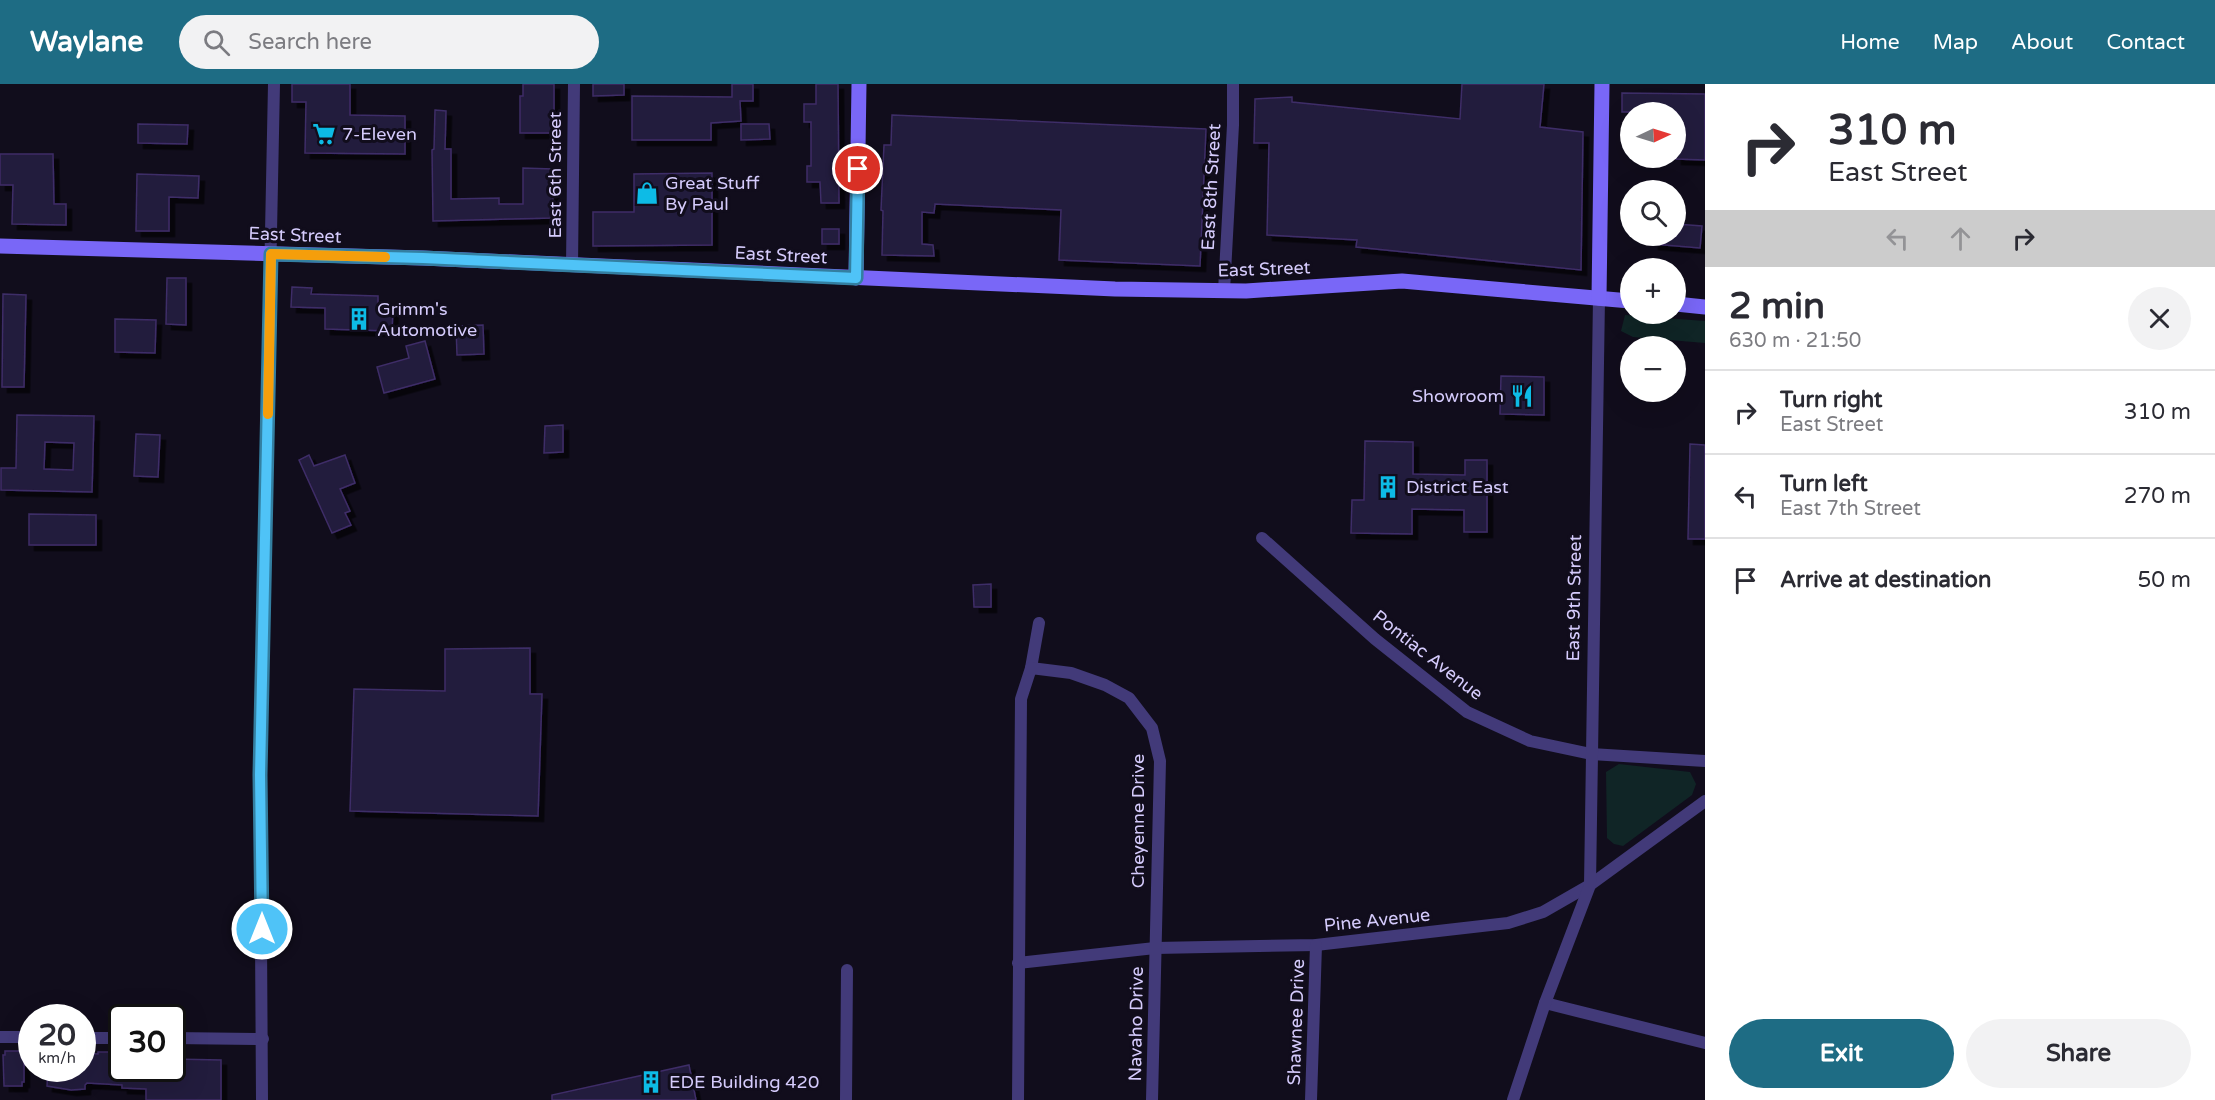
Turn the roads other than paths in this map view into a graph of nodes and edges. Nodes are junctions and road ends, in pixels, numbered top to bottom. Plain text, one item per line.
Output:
1 (274, 84) edge
2 (574, 84) edge
3 (859, 84) edge
4 (1233, 84) edge
5 (1602, 84) edge
6 (0, 246) edge
7 (271, 254) junction
8 (572, 266) junction
9 (856, 278) junction
10 (1224, 291) junction
11 (1599, 298) junction
12 (1620, 300) edge
13 (1686, 305) edge
14 (1705, 307) edge
15 (1262, 538) dead end
16 (1039, 623) dead end
17 (1030, 668) junction
18 (1591, 754) junction
19 (1705, 761) edge
20 (1705, 801) edge
21 (1590, 885) junction
22 (1316, 945) junction
23 (1155, 948) junction
24 (1018, 963) junction
25 (847, 970) dead end
26 (1545, 1003) junction
27 (0, 1037) edge
28 (18, 1037) edge
29 (186, 1038) edge
30 (263, 1039) junction
31 (1705, 1043) edge
32 (262, 1100) edge
33 (846, 1100) edge
34 (1018, 1100) edge
35 (1152, 1100) edge
36 (1311, 1100) edge
37 (1513, 1100) edge

1 - 7 street
2 - 8 street, East 6th Street
3 - 9 main road
4 - 10 street, East 8th Street
5 - 11 main road, East 9th Street
6 - 7 main road, East Street
7 - 8 main road, East Street
7 - 30 street
8 - 9 main road, East Street
9 - 10 main road, East Street
10 - 11 main road, East Street
11 - 12 main road, East Street
11 - 18 street, East 9th Street
13 - 14 main road
15 - 18 street, Pontiac Avenue
16 - 17 street
17 - 23 street, Cheyenne Drive
17 - 24 street
18 - 19 street, Pontiac Avenue
18 - 21 street, East 9th Street
20 - 21 street, Pine Avenue
21 - 22 street, Pine Avenue
21 - 26 street, East 9th Street
22 - 23 street, Pine Avenue
22 - 36 street, Shawnee Drive
23 - 24 street, Pine Avenue
23 - 35 street, Navaho Drive
24 - 34 street
25 - 33 street
26 - 31 street
26 - 37 street, East 9th Street
27 - 28 street
29 - 30 street
30 - 32 street

